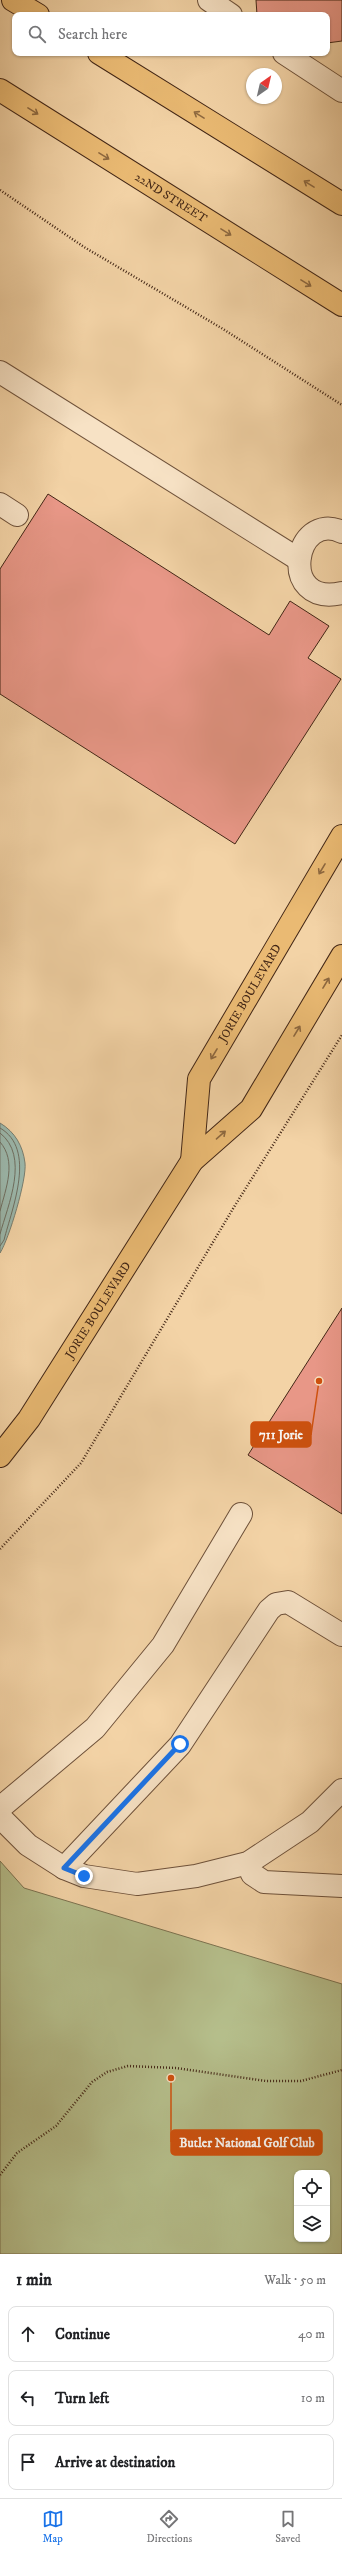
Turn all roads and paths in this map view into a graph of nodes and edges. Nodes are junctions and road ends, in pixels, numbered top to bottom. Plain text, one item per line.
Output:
1 (13, 0) edge
2 (209, 0) edge
3 (33, 12) edge
4 (226, 12) edge
5 (104, 56) edge
6 (289, 56) edge
7 (337, 84) edge
8 (0, 90) edge
9 (0, 190) edge
10 (342, 204) edge
11 (342, 305) edge
12 (0, 372) edge
13 (342, 405) edge
14 (342, 532) edge
15 (298, 559) junction
16 (342, 593) edge
17 (342, 836) edge
18 (342, 956) edge
19 (342, 1036) edge
20 (192, 1160) junction
21 (0, 1456) edge
22 (241, 1514) dead end
23 (0, 1549) edge
24 (342, 1635) edge
25 (342, 1790) edge
26 (0, 1808) edge
27 (0, 1817) edge
28 (248, 1863) junction
29 (64, 1868) junction
30 (342, 1886) edge
31 (342, 2070) edge
32 (0, 2175) edge

1 - 3 main road
2 - 4 lane
10 -> 5 main road
6 - 7 lane
8 -> 11 main road, 22ND STREET
9 - 13 path
12 - 15 lane
14 - 15 lane
15 - 16 lane
17 -> 20 main road, JORIE BOULEVARD
20 -> 18 main road, JORIE BOULEVARD
19 - 23 path
20 - 21 main road, JORIE BOULEVARD
22 - 26 lane
24 - 29 lane
25 - 28 lane
27 - 29 lane
28 - 29 lane
28 - 30 lane
31 - 32 path

